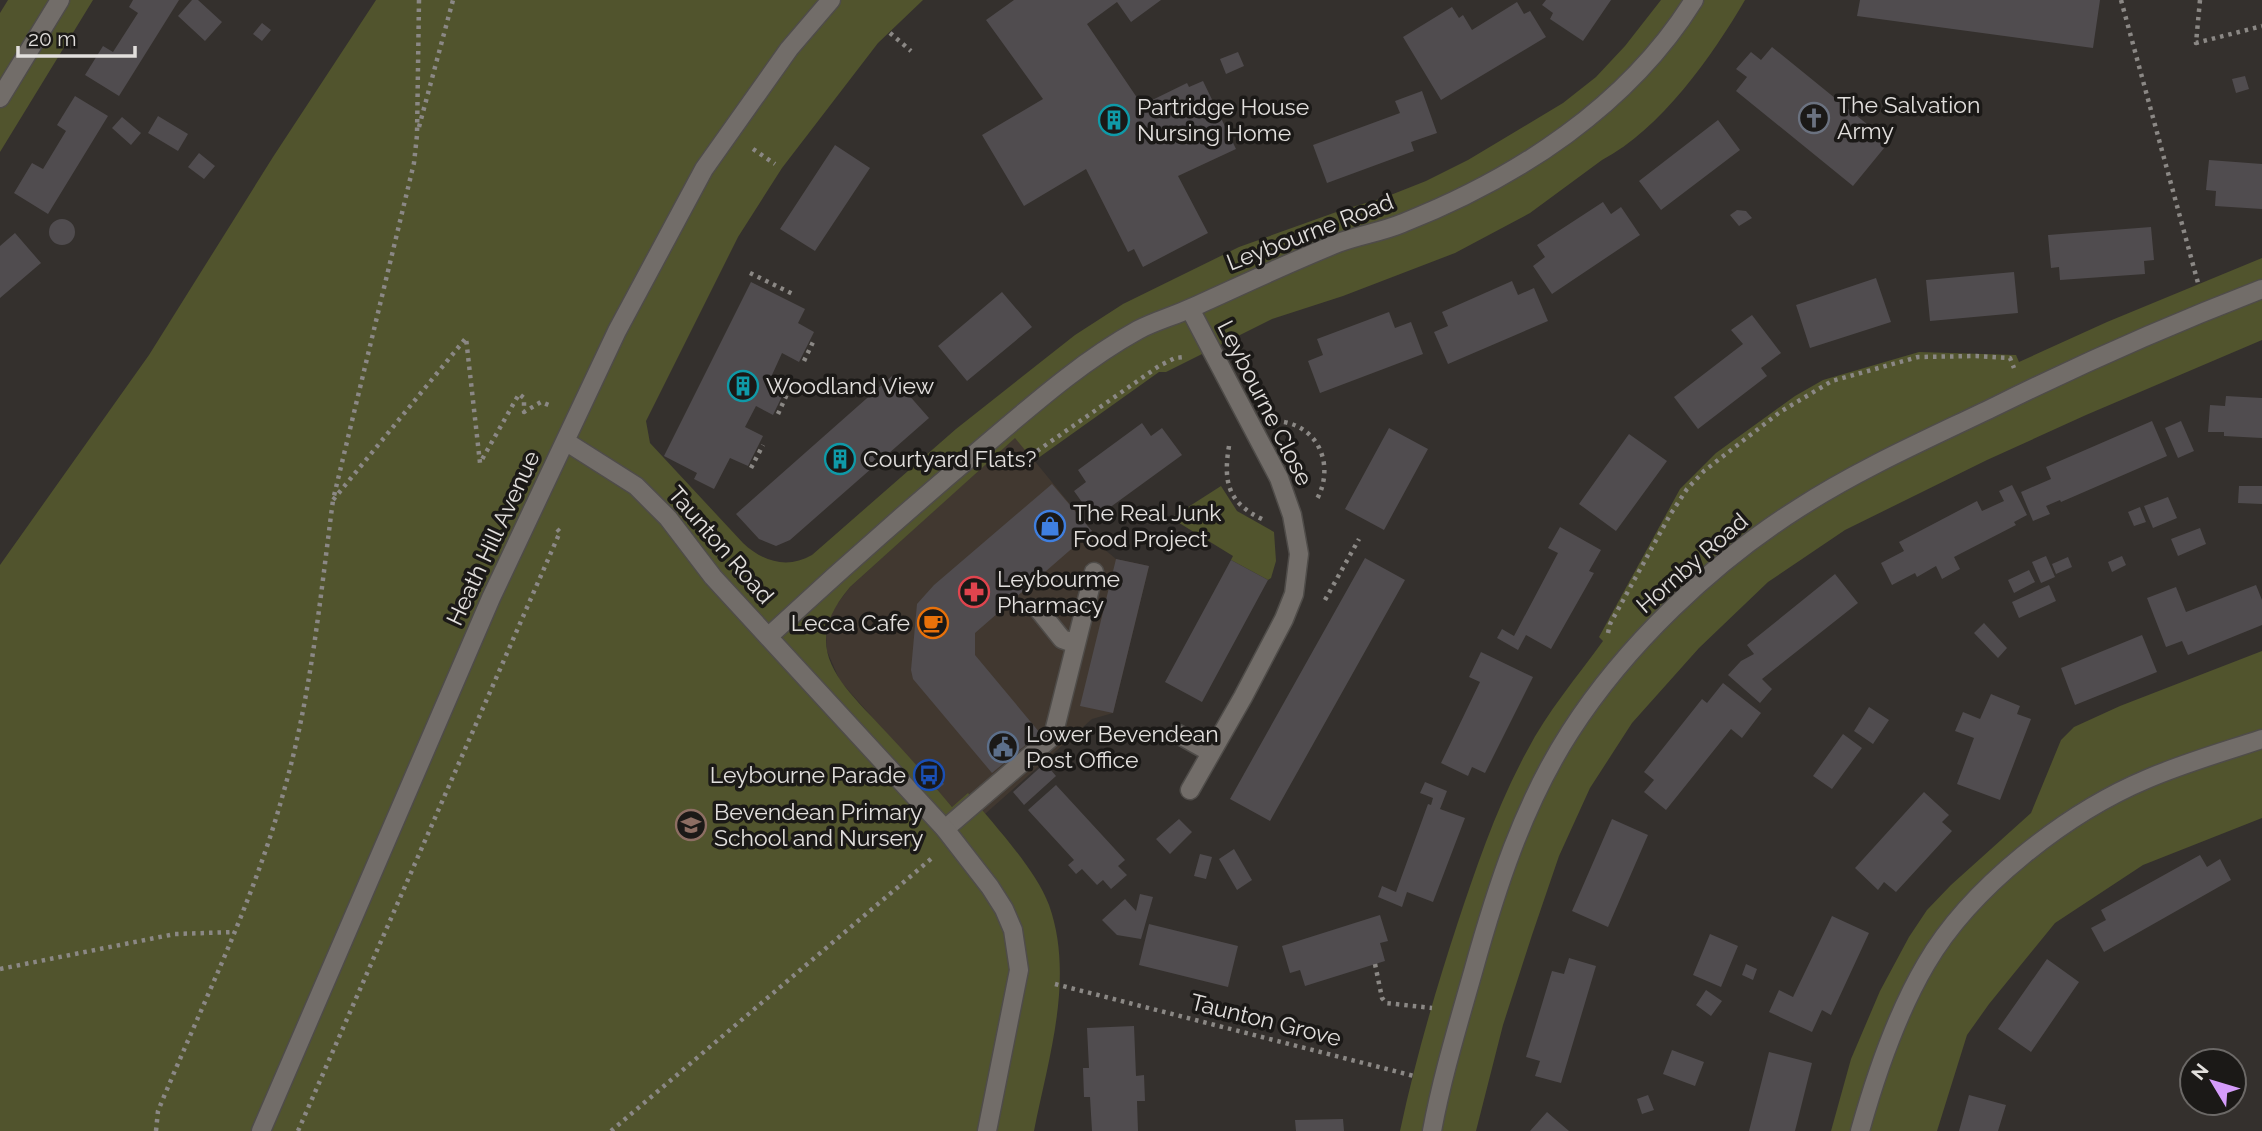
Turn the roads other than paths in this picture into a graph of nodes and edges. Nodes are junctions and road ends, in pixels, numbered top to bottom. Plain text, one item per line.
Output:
1 (60, 0) edge
2 (831, 0) edge
3 (1693, 0) edge
4 (0, 97) edge
5 (2262, 289) edge
6 (1190, 309) junction
7 (565, 441) junction
8 (1094, 572) dead end
9 (1038, 608) dead end
10 (768, 637) junction
11 (1076, 644) junction
12 (1178, 734) dead end
13 (2262, 739) edge
14 (1210, 752) junction
15 (1190, 790) dead end
16 (950, 835) junction
17 (261, 1131) edge
18 (986, 1131) edge
19 (1432, 1131) edge
20 (1860, 1131) edge

1 - 4 street
2 - 7 street, Heath Hill Avenue
3 - 6 street, Leybourne Road
5 - 19 street, Hornby Road
6 - 10 street, Leybourne Road
6 - 14 street, Leybourne Close
7 - 10 street, Taunton Road
7 - 17 street, Heath Hill Avenue
8 - 11 street
9 - 11 street
10 - 16 street, Taunton Road
11 - 16 street
12 - 14 street
13 - 20 street
14 - 15 street, Leybourne Close
16 - 18 street, Taunton Road

